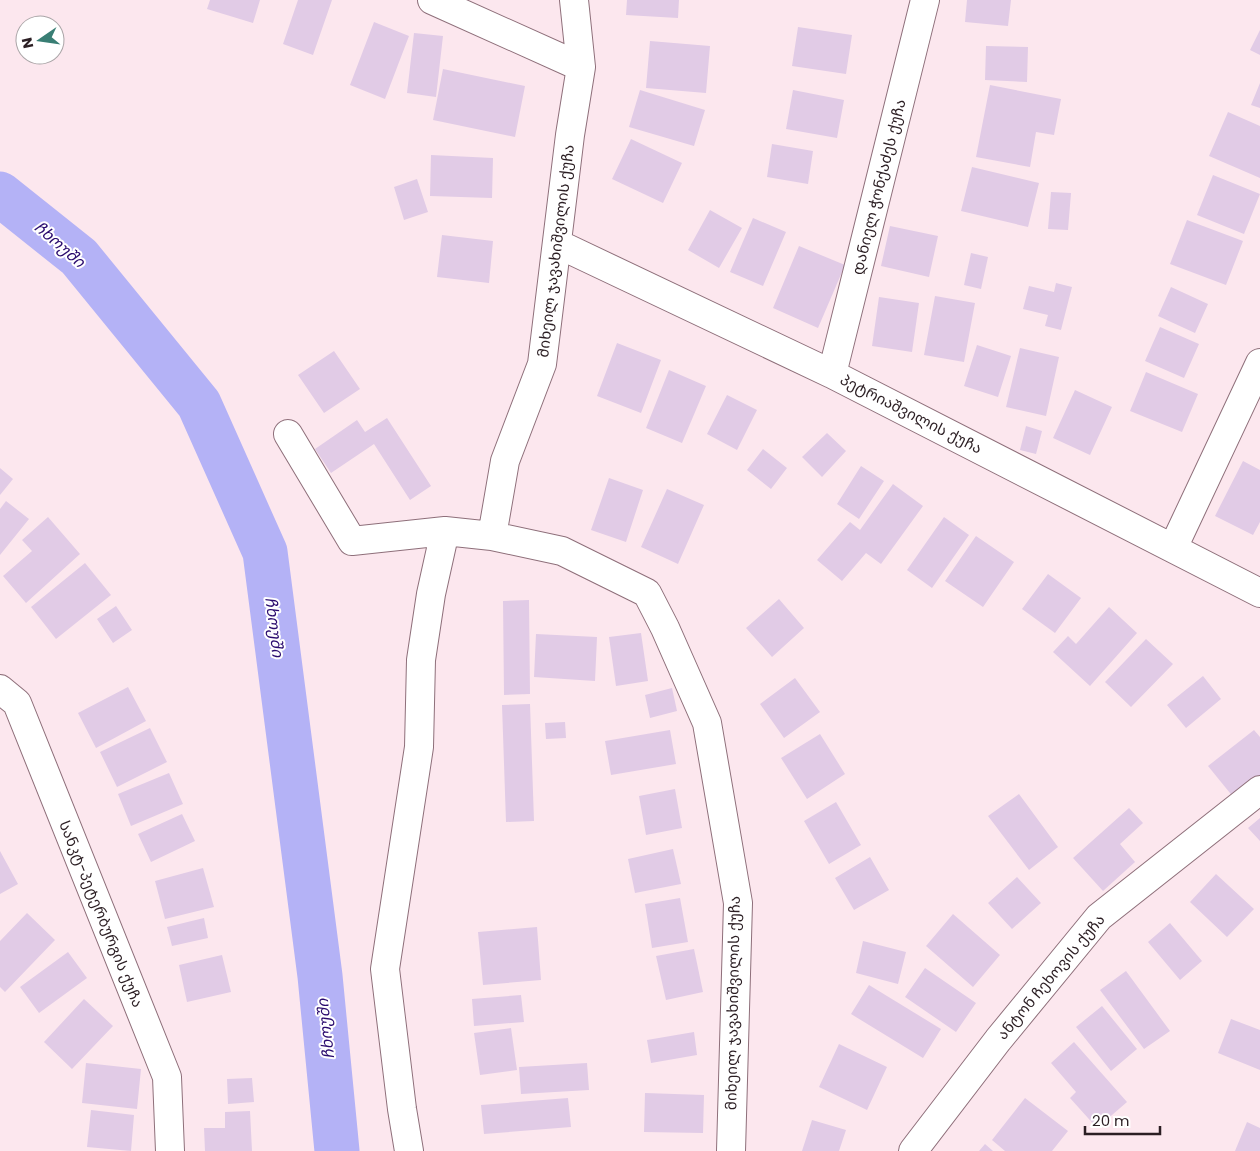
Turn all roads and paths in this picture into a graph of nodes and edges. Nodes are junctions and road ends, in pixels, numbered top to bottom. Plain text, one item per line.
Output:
1 (432, 0) edge
2 (574, 0) edge
3 (925, 0) edge
4 (581, 68) junction
5 (558, 244) junction
6 (1260, 363) edge
7 (832, 374) junction
8 (288, 434) dead end
9 (445, 531) junction
10 (492, 536) junction
11 (1173, 548) junction
12 (1260, 593) edge
13 (0, 689) edge
14 (1260, 790) edge
15 (170, 1151) edge
16 (410, 1151) edge
17 (730, 1151) edge
18 (913, 1151) edge

1 - 4 street
2 - 4 street, მიხეილ ჯავახიშვილის ქუჩა
3 - 7 street, დანიელ ჭონქაძეს ქუჩა
4 - 5 street, მიხეილ ჯავახიშვილის ქუჩა
5 - 7 street, პეტრიაშვილის ქუჩა
5 - 10 street, მიხეილ ჯავახიშვილის ქუჩა
6 - 11 street
7 - 11 street, პეტრიაშვილის ქუჩა
8 - 9 street
9 - 10 street
9 - 16 street
10 - 17 street, მიხეილ ჯავახიშვილის ქუჩა
11 - 12 street, პეტრიაშვილის ქუჩა
13 - 15 street, სანკტ-პეტერბურგის ქუჩა
14 - 18 street, ანტონ ჩეხოვის ქუჩა

